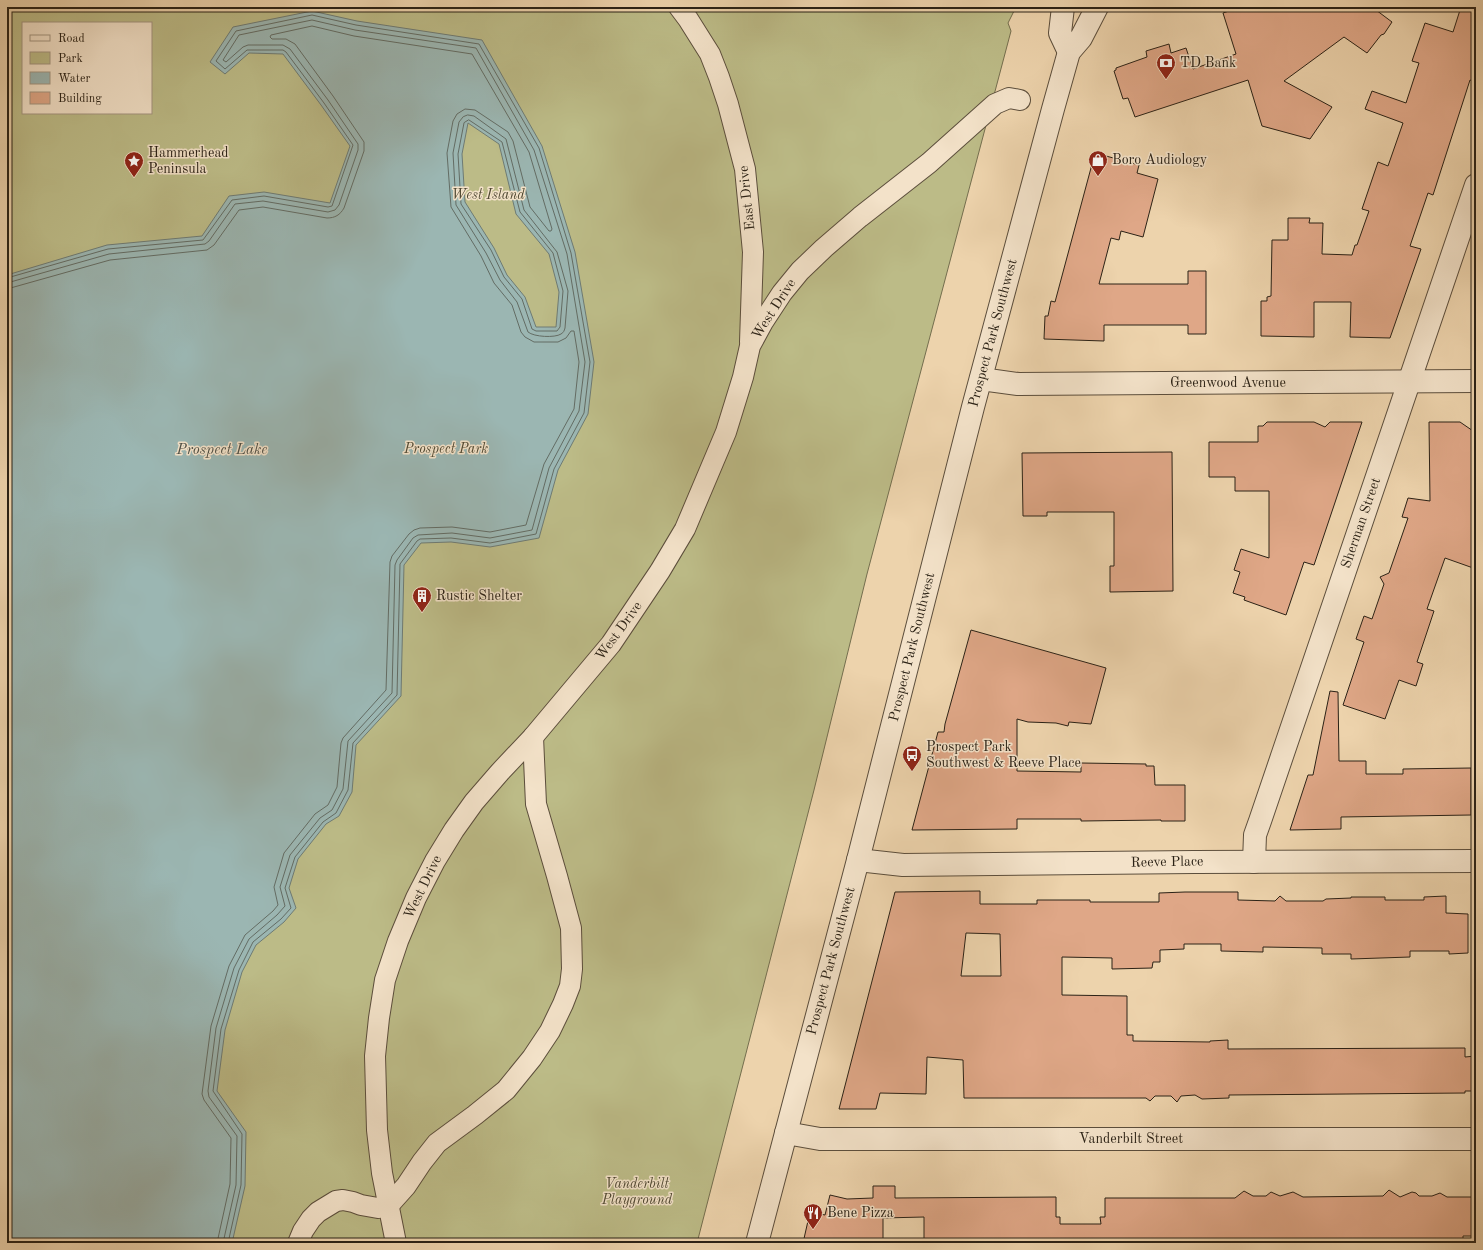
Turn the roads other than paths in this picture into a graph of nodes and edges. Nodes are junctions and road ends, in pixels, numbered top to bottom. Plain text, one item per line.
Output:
1 (679, 7) edge
2 (696, 7) edge
3 (1063, 7) edge
4 (1097, 7) edge
5 (1069, 52) junction
6 (710, 54) junction
7 (1020, 100) dead end
8 (1476, 185) edge
9 (750, 346) junction
10 (981, 379) junction
11 (1409, 381) junction
12 (1476, 381) edge
13 (533, 737) junction
14 (858, 860) junction
15 (1476, 860) edge
16 (1254, 862) junction
17 (786, 1133) junction
18 (1476, 1139) edge
19 (388, 1205) junction
20 (298, 1243) edge
21 (396, 1243) edge
22 (757, 1243) edge

1 - 6 street, East Drive
2 - 6 street, East Drive
3 - 5 street
4 - 5 street, Prospect Park Southwest
5 - 10 street, Prospect Park Southwest
6 - 9 street, East Drive
7 - 9 street, West Drive
8 - 11 street, Sherman Street
9 - 13 street, West Drive
10 - 11 street, Greenwood Avenue
10 - 14 street, Prospect Park Southwest
11 - 12 street, Greenwood Avenue
11 - 16 street, Sherman Street
13 - 19 street, West Drive
13 - 19 street
14 - 16 street, Reeve Place
14 - 17 street, Prospect Park Southwest
15 - 16 street, Reeve Place
17 - 18 street, Vanderbilt Street
17 - 22 street, Prospect Park Southwest
19 - 20 street
19 - 21 street, West Drive

